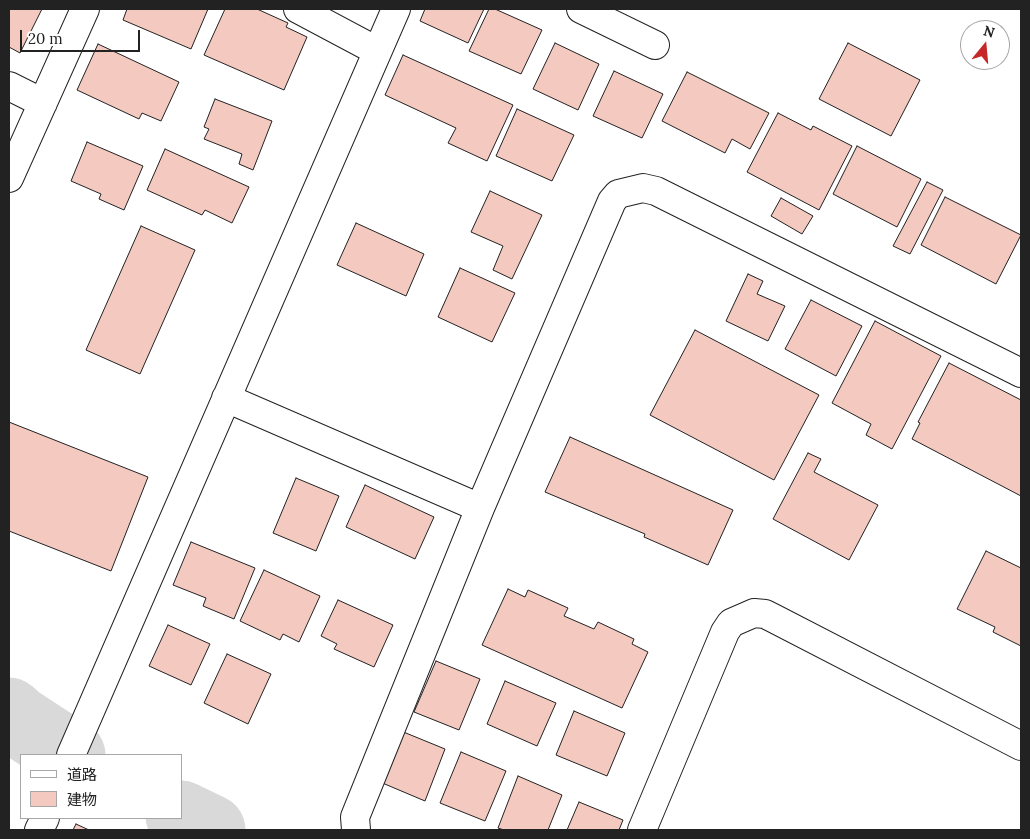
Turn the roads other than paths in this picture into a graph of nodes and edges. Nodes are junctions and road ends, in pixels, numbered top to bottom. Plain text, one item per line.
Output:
1 (85, 9) edge
2 (298, 9) edge
3 (396, 9) edge
4 (581, 9) edge
5 (655, 45) dead end
6 (378, 50) junction
7 (9, 86) edge
8 (42, 103) junction
9 (9, 178) edge
10 (1021, 373) edge
11 (226, 398) junction
12 (480, 508) junction
13 (1021, 746) edge
14 (71, 754) edge
15 (356, 830) edge
16 (642, 830) edge

1 - 8 street
2 - 6 street
3 - 6 street
4 - 5 street
6 - 11 street
7 - 8 street
8 - 9 street
10 - 12 street
11 - 12 street
11 - 14 street
12 - 15 street
13 - 16 street

